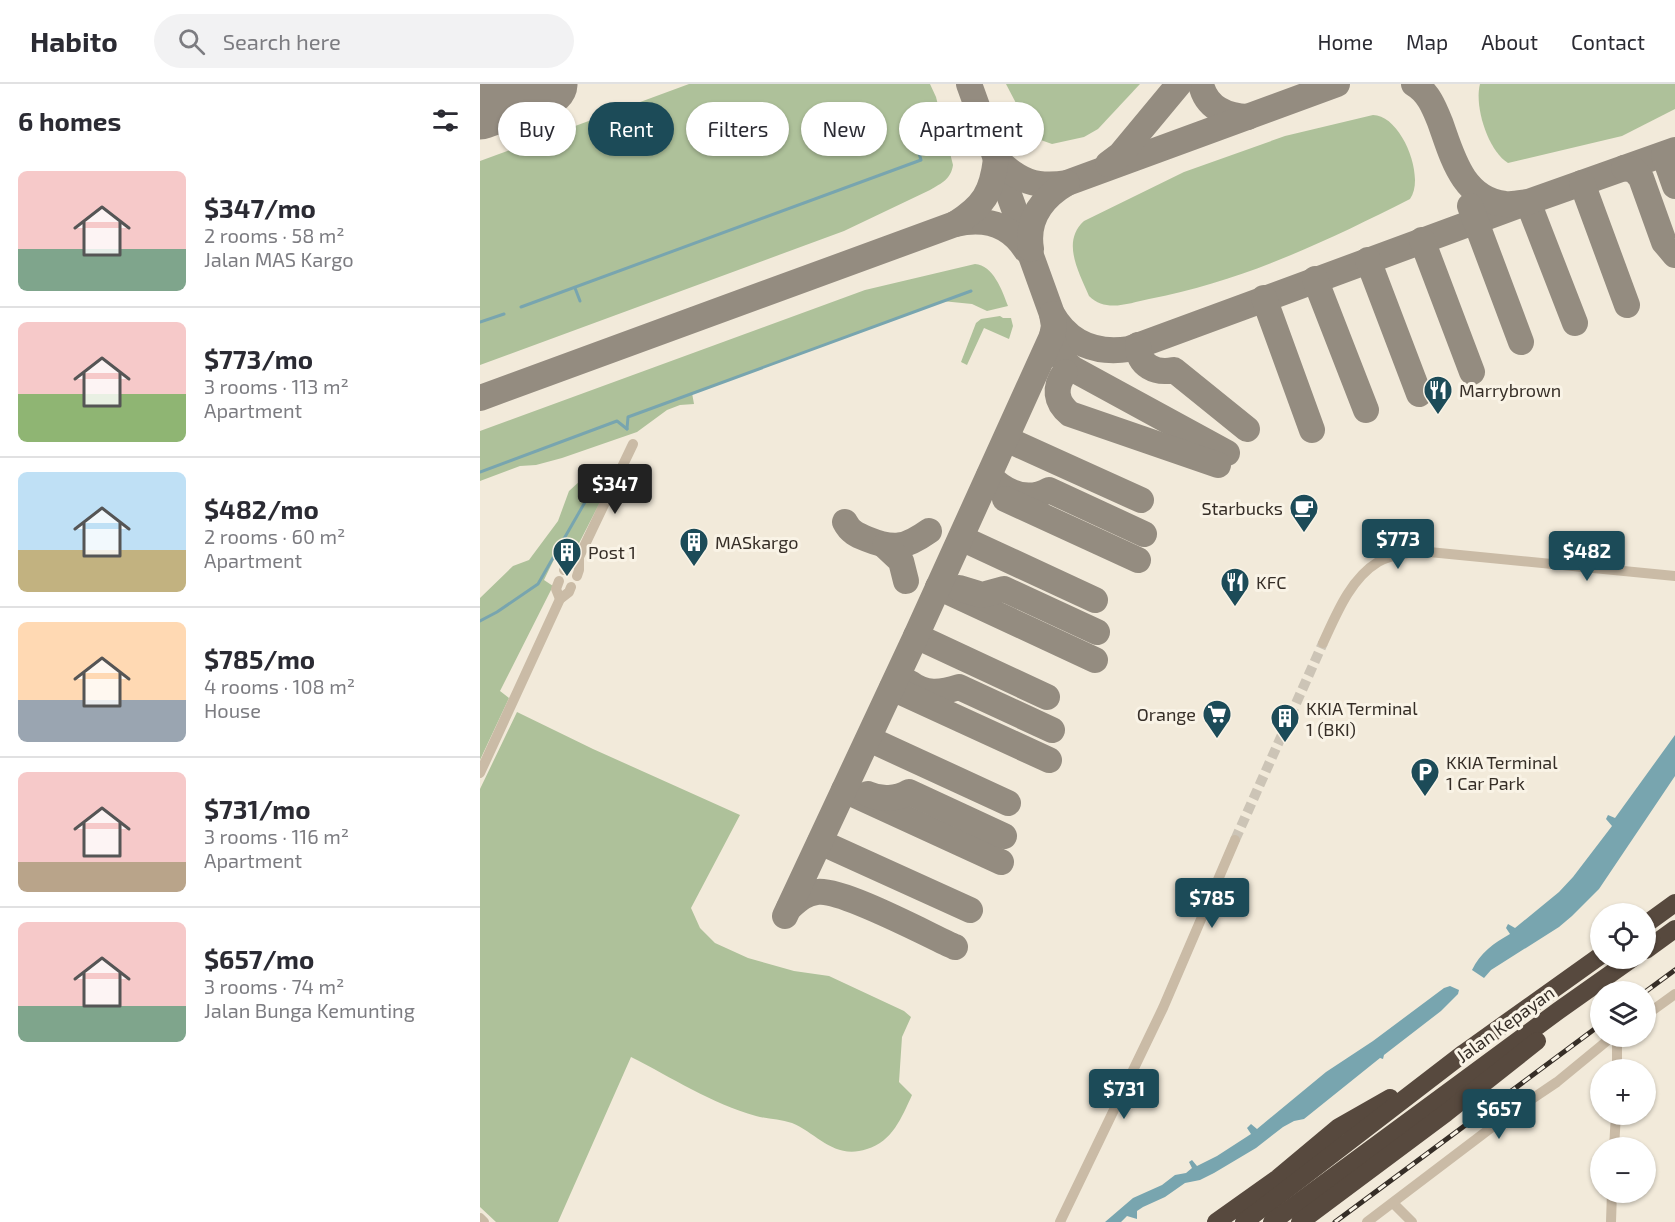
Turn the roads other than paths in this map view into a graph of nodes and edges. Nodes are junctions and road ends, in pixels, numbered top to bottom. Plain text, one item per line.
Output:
1 (633, 444) dead end
2 (579, 556) junction
3 (564, 570) dead end
4 (577, 576) dead end
5 (1675, 576) edge
6 (559, 581) dead end
7 (571, 587) dead end
8 (560, 598) junction
9 (1323, 643) tunnel mouth
10 (480, 773) edge
11 (1235, 840) tunnel mouth
12 (1675, 903) edge
13 (1656, 917) edge
14 (1675, 929) edge
15 (1656, 943) edge
16 (1590, 963) edge
17 (1617, 969) edge
18 (1675, 994) edge
19 (1656, 1008) edge
20 (1558, 1011) junction
21 (1601, 1047) edge
22 (1464, 1053) junction
23 (1339, 1162) junction
24 (1392, 1203) junction
25 (1612, 1203) edge
26 (480, 1218) edge
27 (1308, 1220) edge
28 (484, 1222) edge
29 (1060, 1222) edge
30 (1216, 1222) edge
31 (1244, 1222) edge
32 (1272, 1222) edge
33 (1367, 1222) edge
34 (1412, 1222) edge
35 (1611, 1222) edge

1 - 2 street
2 - 3 street
2 - 4 street
5 - 9 street
6 - 8 street
7 - 8 street
8 - 10 street
11 - 29 street
12 - 13 highway
14 - 15 highway
16 - 22 highway, Jalan Kepayan
17 - 20 highway, Jalan Kepayan
18 - 19 street
20 - 23 highway, Jalan Kepayan
20 - 27 highway
21 - 24 street
22 - 23 highway, Jalan Kepayan
22 - 30 highway
23 - 31 highway
23 - 32 highway
24 - 33 street
24 - 34 street
25 - 35 street
26 - 28 street

